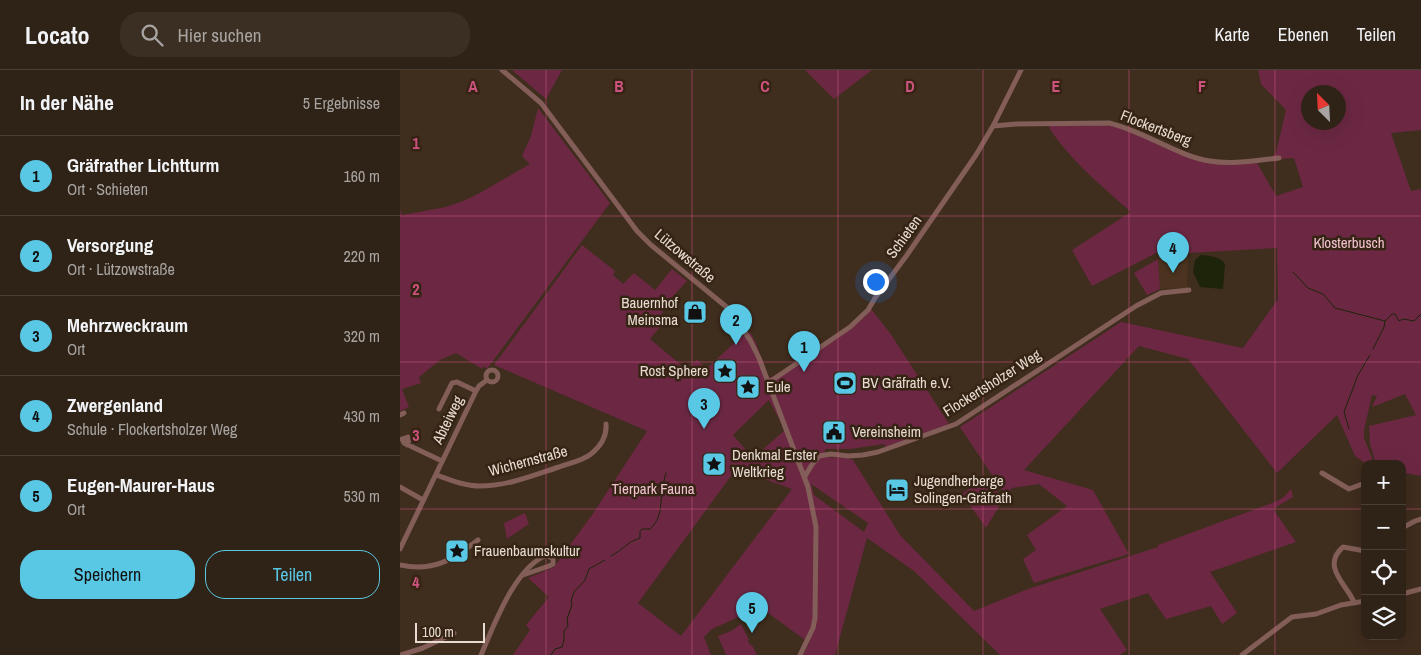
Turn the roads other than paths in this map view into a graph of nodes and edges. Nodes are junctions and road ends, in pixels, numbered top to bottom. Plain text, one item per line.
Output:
1 (502, 70) edge
2 (1021, 70) edge
3 (993, 126) junction
4 (1279, 158) dead end
5 (1189, 290) dead end
6 (488, 380) dead end
7 (768, 382) junction
8 (476, 391) junction
9 (439, 409) dead end
10 (606, 424) dead end
11 (401, 437) edge
12 (442, 461) junction
13 (1322, 473) dead end
14 (436, 475) junction
15 (805, 476) junction
16 (1361, 484) edge
17 (400, 487) edge
18 (424, 500) junction
19 (1421, 519) edge
20 (1406, 526) edge
21 (478, 540) dead end
22 (400, 549) edge
23 (1361, 550) edge
24 (400, 565) edge
25 (523, 575) junction
26 (1421, 589) edge
27 (1406, 593) edge
28 (1361, 601) edge
29 (1354, 602) junction
30 (454, 633) dead end
31 (401, 655) edge
32 (481, 655) edge
33 (800, 655) edge
34 (1242, 655) edge

1 - 7 street, Lützowstraße
2 - 3 street, Schieten
3 - 4 street, Flockertsberg
3 - 7 street, Schieten
5 - 15 street, Flockertsholzer Weg
6 - 8 street, Abteiweg
7 - 15 street, Lützowstraße
8 - 9 street, Abteiweg
8 - 12 street, Abteiweg
10 - 14 street, Wichernstraße
11 - 12 street, Abteiweg
12 - 14 street, Abteiweg
13 - 16 street
14 - 18 street, Abteiweg
15 - 33 street, Lützowstraße
17 - 18 street
18 - 22 street, Abteiweg
19 - 20 street
21 - 24 street
23 - 29 street
25 - 25 street
25 - 32 street
26 - 27 street
28 - 29 street
29 - 34 street
30 - 31 street

